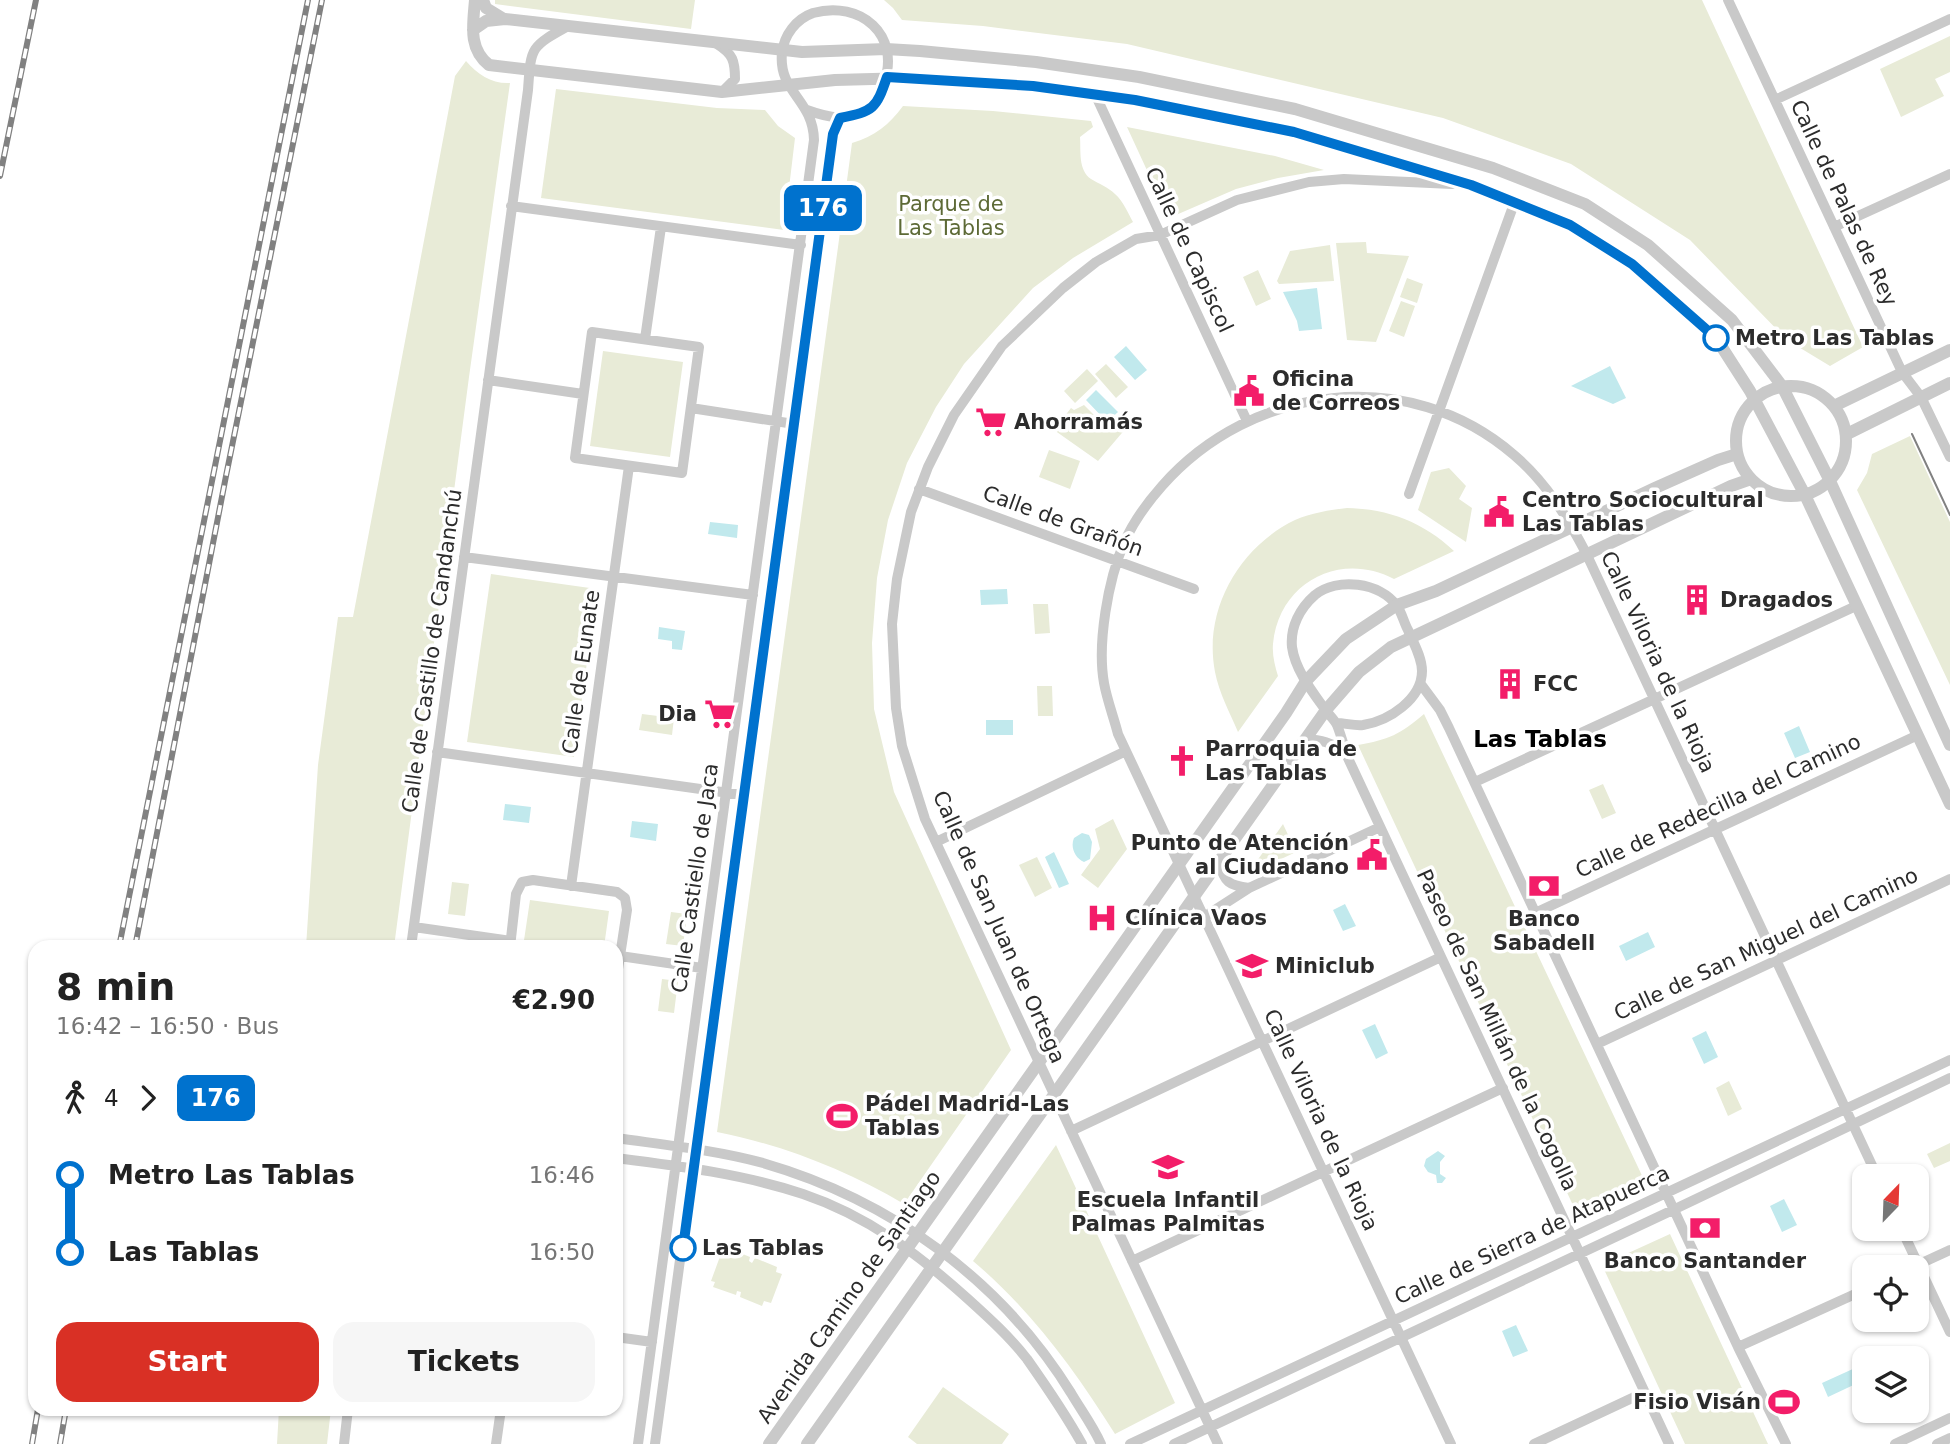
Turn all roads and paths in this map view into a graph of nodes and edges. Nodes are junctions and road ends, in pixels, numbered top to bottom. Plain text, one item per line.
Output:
1 (475, 0) edge
2 (483, 0) edge
3 (855, 0) edge
4 (1728, 0) edge
5 (826, 4) edge
6 (859, 12) junction
7 (505, 19) junction
8 (1950, 19) edge
9 (568, 26) junction
10 (472, 30) junction
11 (715, 43) junction
12 (886, 49) junction
13 (782, 50) junction
14 (529, 71) junction
15 (887, 77) junction
16 (787, 84) junction
17 (722, 92) junction
18 (1096, 94) junction
19 (1775, 100) junction
20 (807, 110) junction
21 (840, 118) junction
22 (1950, 174) edge
23 (1471, 185) junction
24 (1515, 201) junction
25 (511, 206) junction
26 (661, 227) junction
27 (1834, 227) junction
28 (1160, 235) junction
29 (801, 245) junction
30 (645, 339) junction
31 (1950, 350) edge
32 (1902, 372) junction
33 (488, 380) junction
34 (1950, 383) edge
35 (1782, 386) junction
36 (583, 394) junction
37 (1922, 397) junction
38 (1755, 398) junction
39 (1834, 406) junction
40 (691, 408) junction
41 (1438, 411) junction
42 (776, 420) junction
43 (1247, 421) junction
44 (794, 424) junction
45 (1847, 434) junction
46 (1737, 454) junction
47 (1950, 457) edge
48 (629, 466) junction
49 (1751, 480) junction
50 (1830, 481) junction
51 (919, 489) junction
52 (1409, 494) dead end
53 (1805, 495) junction
54 (1572, 527) junction
55 (1586, 553) junction
56 (464, 556) junction
57 (1118, 561) junction
58 (614, 576) junction
59 (1194, 589) dead end
60 (753, 595) junction
61 (1396, 605) junction
62 (1856, 606) junction
63 (1411, 637) junction
64 (1306, 681) junction
65 (1420, 683) junction
66 (1653, 699) junction
67 (1326, 710) junction
68 (1336, 723) junction
69 (1918, 735) junction
70 (1305, 740) junction
71 (1950, 745) edge
72 (1126, 751) junction
73 (438, 752) junction
74 (1347, 756) junction
75 (587, 773) junction
76 (1475, 782) junction
77 (726, 792) junction
78 (743, 795) junction
79 (1950, 804) edge
80 (1380, 827) junction
81 (1715, 830) junction
82 (936, 842) junction
83 (1218, 861) junction
84 (1180, 864) junction
85 (1950, 878) edge
86 (571, 886) junction
87 (1249, 888) junction
88 (1194, 895) junction
89 (1535, 913) junction
90 (1204, 917) junction
91 (414, 927) junction
92 (412, 940) edge
93 (487, 940) edge
94 (510, 940) edge
95 (622, 940) edge
96 (623, 956) edge
97 (1441, 957) junction
98 (1776, 960) junction
99 (702, 968) junction
100 (1263, 1041) junction
101 (1597, 1044) junction
102 (1950, 1060) edge
103 (1039, 1063) junction
104 (1950, 1078) edge
105 (1503, 1088) junction
106 (1054, 1095) junction
107 (1846, 1108) junction
108 (1853, 1125) junction
109 (1071, 1131) junction
110 (623, 1139) edge
111 (678, 1146) junction
112 (695, 1149) junction
113 (623, 1159) edge
114 (1871, 1164) edge
115 (675, 1166) junction
116 (693, 1169) junction
117 (1324, 1172) junction
118 (1668, 1192) junction
119 (1675, 1209) junction
120 (918, 1233) junction
121 (1573, 1237) junction
122 (908, 1248) junction
123 (1950, 1250) edge
124 (942, 1251) junction
125 (1580, 1253) junction
126 (1929, 1260) edge
127 (1132, 1261) junction
128 (931, 1266) junction
129 (1929, 1291) edge
130 (1852, 1295) edge
131 (1395, 1321) junction
132 (1950, 1332) edge
133 (1402, 1337) junction
134 (623, 1338) edge
135 (652, 1342) junction
136 (1738, 1347) junction
137 (1644, 1392) junction
138 (1202, 1410) junction
139 (347, 1416) edge
140 (500, 1416) edge
141 (1950, 1418) edge
142 (1211, 1427) junction
143 (1950, 1438) edge
144 (344, 1444) edge
145 (496, 1444) edge
146 (638, 1444) edge
147 (655, 1444) edge
148 (769, 1444) edge
149 (807, 1444) edge
150 (1082, 1444) edge
151 (1101, 1444) edge
152 (1130, 1444) edge
153 (1174, 1444) edge
154 (1218, 1444) edge
155 (1451, 1444) edge
156 (1534, 1444) edge
157 (1669, 1444) edge
158 (1786, 1444) edge
159 (1895, 1444) edge
160 (1937, 1444) edge

1 - 10 street
2 - 7 street
3 - 6 street
4 - 19 street, Calle de Palas de Rey
5 - 6 street
5 - 13 street
6 - 12 street
7 - 9 street
7 - 10 street
8 - 19 street
9 - 11 street
9 - 14 street, Calle de Castillo de Candanchú
10 - 14 street
11 - 13 street
11 - 17 street
12 - 13 street
12 - 15 street
12 - 35 street
13 - 16 street, Calle Castiello de Jaca
14 - 17 street
14 - 25 street, Calle de Castillo de Candanchú
15 - 16 street
15 - 18 street
15 - 21 street
16 - 17 street
16 - 20 street, Calle Castiello de Jaca
18 - 23 street
18 - 28 street, Calle de Capiscol
19 - 27 street, Calle de Palas de Rey
20 - 21 street
20 - 29 street, Calle Castiello de Jaca
21 - 44 street, Calle Castiello de Jaca
22 - 27 street
23 - 24 street
23 - 28 street, Calle de San Juan de Ortega
24 - 38 street
24 - 41 street
25 - 26 street
25 - 33 street, Calle de Castillo de Candanchú
26 - 29 street
26 - 30 street
27 - 32 street, Calle de Palas de Rey
28 - 43 street, Calle de Capiscol
28 - 51 street, Calle de San Juan de Ortega
29 - 42 street, Calle Castiello de Jaca
30 - 36 street
30 - 40 street
31 - 32 street
32 - 37 street, Calle de Palas de Rey
32 - 39 street
33 - 36 street
33 - 56 street, Calle de Castillo de Candanchú
34 - 37 street
35 - 38 street
35 - 39 street
35 - 50 street
36 - 48 street
37 - 45 street
37 - 47 street, Calle de Palas de Rey
38 - 46 street
38 - 53 street
39 - 45 street
40 - 42 street
40 - 48 street
41 - 43 street, Calle Viloria de la Rioja
41 - 52 street
41 - 54 street, Calle Viloria de la Rioja
42 - 44 street
42 - 60 street, Calle Castiello de Jaca
43 - 57 street, Calle Viloria de la Rioja
44 - 78 street, Calle Castiello de Jaca
45 - 50 street
46 - 49 street
46 - 54 street, Avenida Camino de Santiago
48 - 58 street, Calle de Eunate
49 - 53 street
49 - 55 street
50 - 53 street
50 - 71 street
51 - 57 street, Calle de Grañón
51 - 82 street, Calle de San Juan de Ortega
53 - 62 street
54 - 55 street, Calle Viloria de la Rioja
54 - 61 street, Avenida Camino de Santiago
55 - 63 street
55 - 66 street, Calle Viloria de la Rioja
56 - 58 street, Calle de Eunate
56 - 73 street, Calle de Castillo de Candanchú
57 - 59 street, Calle de Grañón
57 - 72 street, Calle Viloria de la Rioja
58 - 60 street, Calle de Eunate
58 - 75 street, Calle de Eunate
60 - 77 street, Calle Castiello de Jaca
61 - 63 street
61 - 64 street, Avenida Camino de Santiago
61 - 64 street
62 - 66 street
62 - 69 street
63 - 65 street
63 - 67 street
64 - 67 street
64 - 84 street, Avenida Camino de Santiago
65 - 68 street
65 - 76 street
66 - 76 street
66 - 81 street, Calle Viloria de la Rioja
67 - 68 street, Paseo de San Millán de la Cogolla
67 - 70 street
68 - 74 street, Paseo de San Millán de la Cogolla
69 - 79 street
69 - 81 street, Calle de Redecilla del Camino
70 - 74 street
70 - 83 street
72 - 82 street
72 - 84 street, Calle Viloria de la Rioja
73 - 75 street
73 - 91 street, Calle de Castillo de Candanchú
74 - 80 street, Paseo de San Millán de la Cogolla
75 - 77 street
75 - 86 street, Calle de Eunate
76 - 89 street
77 - 78 street
77 - 99 street, Calle Castiello de Jaca
78 - 112 street, Calle Castiello de Jaca
80 - 87 street
80 - 97 street, Paseo de San Millán de la Cogolla
81 - 89 street, Calle de Redecilla del Camino
81 - 98 street, Calle Viloria de la Rioja
82 - 103 street, Calle de San Juan de Ortega
83 - 87 street
83 - 88 street
84 - 88 street, Calle Viloria de la Rioja
84 - 103 street, Avenida Camino de Santiago
85 - 98 street, Calle de San Miguel del Camino
86 - 94 street
86 - 95 street
87 - 90 street
88 - 90 street, Calle Viloria de la Rioja
88 - 106 street
89 - 101 street
90 - 100 street, Calle Viloria de la Rioja
91 - 92 street, Calle de Castillo de Candanchú
91 - 93 street
96 - 99 street
97 - 100 street
97 - 105 street, Paseo de San Millán de la Cogolla
98 - 101 street, Calle de San Miguel del Camino
98 - 107 street, Calle Viloria de la Rioja
99 - 111 street, Calle Castiello de Jaca
100 - 109 street
100 - 117 street, Calle Viloria de la Rioja
101 - 118 street
102 - 107 street, Calle de Sierra de Atapuerca
103 - 106 street, Calle de San Juan de Ortega
103 - 120 street, Avenida Camino de Santiago
104 - 108 street, Calle de Sierra de Atapuerca
105 - 117 street
105 - 121 street, Paseo de San Millán de la Cogolla
106 - 109 street, Calle de San Juan de Ortega
106 - 124 street
107 - 108 street, Calle Viloria de la Rioja
107 - 118 street, Calle de Sierra de Atapuerca
108 - 114 street, Calle Viloria de la Rioja
108 - 119 street, Calle de Sierra de Atapuerca
109 - 127 street, Calle de San Juan de Ortega
110 - 111 street
111 - 112 street
111 - 115 street, Calle Castiello de Jaca
112 - 116 street, Calle Castiello de Jaca
112 - 120 street
113 - 115 street
115 - 116 street
115 - 135 street, Calle Castiello de Jaca
116 - 122 street
116 - 147 street, Calle Castiello de Jaca
117 - 127 street
117 - 131 street, Calle Viloria de la Rioja
118 - 119 street
118 - 121 street, Calle de Sierra de Atapuerca
119 - 125 street, Calle de Sierra de Atapuerca
119 - 136 street
120 - 122 street, Avenida Camino de Santiago
120 - 124 street
121 - 125 street, Paseo de San Millán de la Cogolla
121 - 131 street, Calle de Sierra de Atapuerca
122 - 128 street
122 - 148 street, Avenida Camino de Santiago
123 - 126 street
124 - 128 street
124 - 151 street
125 - 133 street, Calle de Sierra de Atapuerca
125 - 137 street, Paseo de San Millán de la Cogolla
127 - 138 street, Calle de San Juan de Ortega
128 - 149 street
128 - 150 street
129 - 132 street
130 - 136 street
131 - 133 street, Calle Viloria de la Rioja
131 - 138 street, Calle de Sierra de Atapuerca
133 - 142 street, Calle de Sierra de Atapuerca
133 - 155 street, Calle Viloria de la Rioja
134 - 135 street
135 - 146 street, Calle Castiello de Jaca
136 - 158 street
137 - 156 street
137 - 157 street, Paseo de San Millán de la Cogolla
138 - 142 street, Calle de San Juan de Ortega
138 - 152 street, Calle de Sierra de Atapuerca
139 - 144 street
140 - 145 street
141 - 159 street
142 - 153 street, Calle de Sierra de Atapuerca
142 - 154 street, Calle de San Juan de Ortega
143 - 160 street

